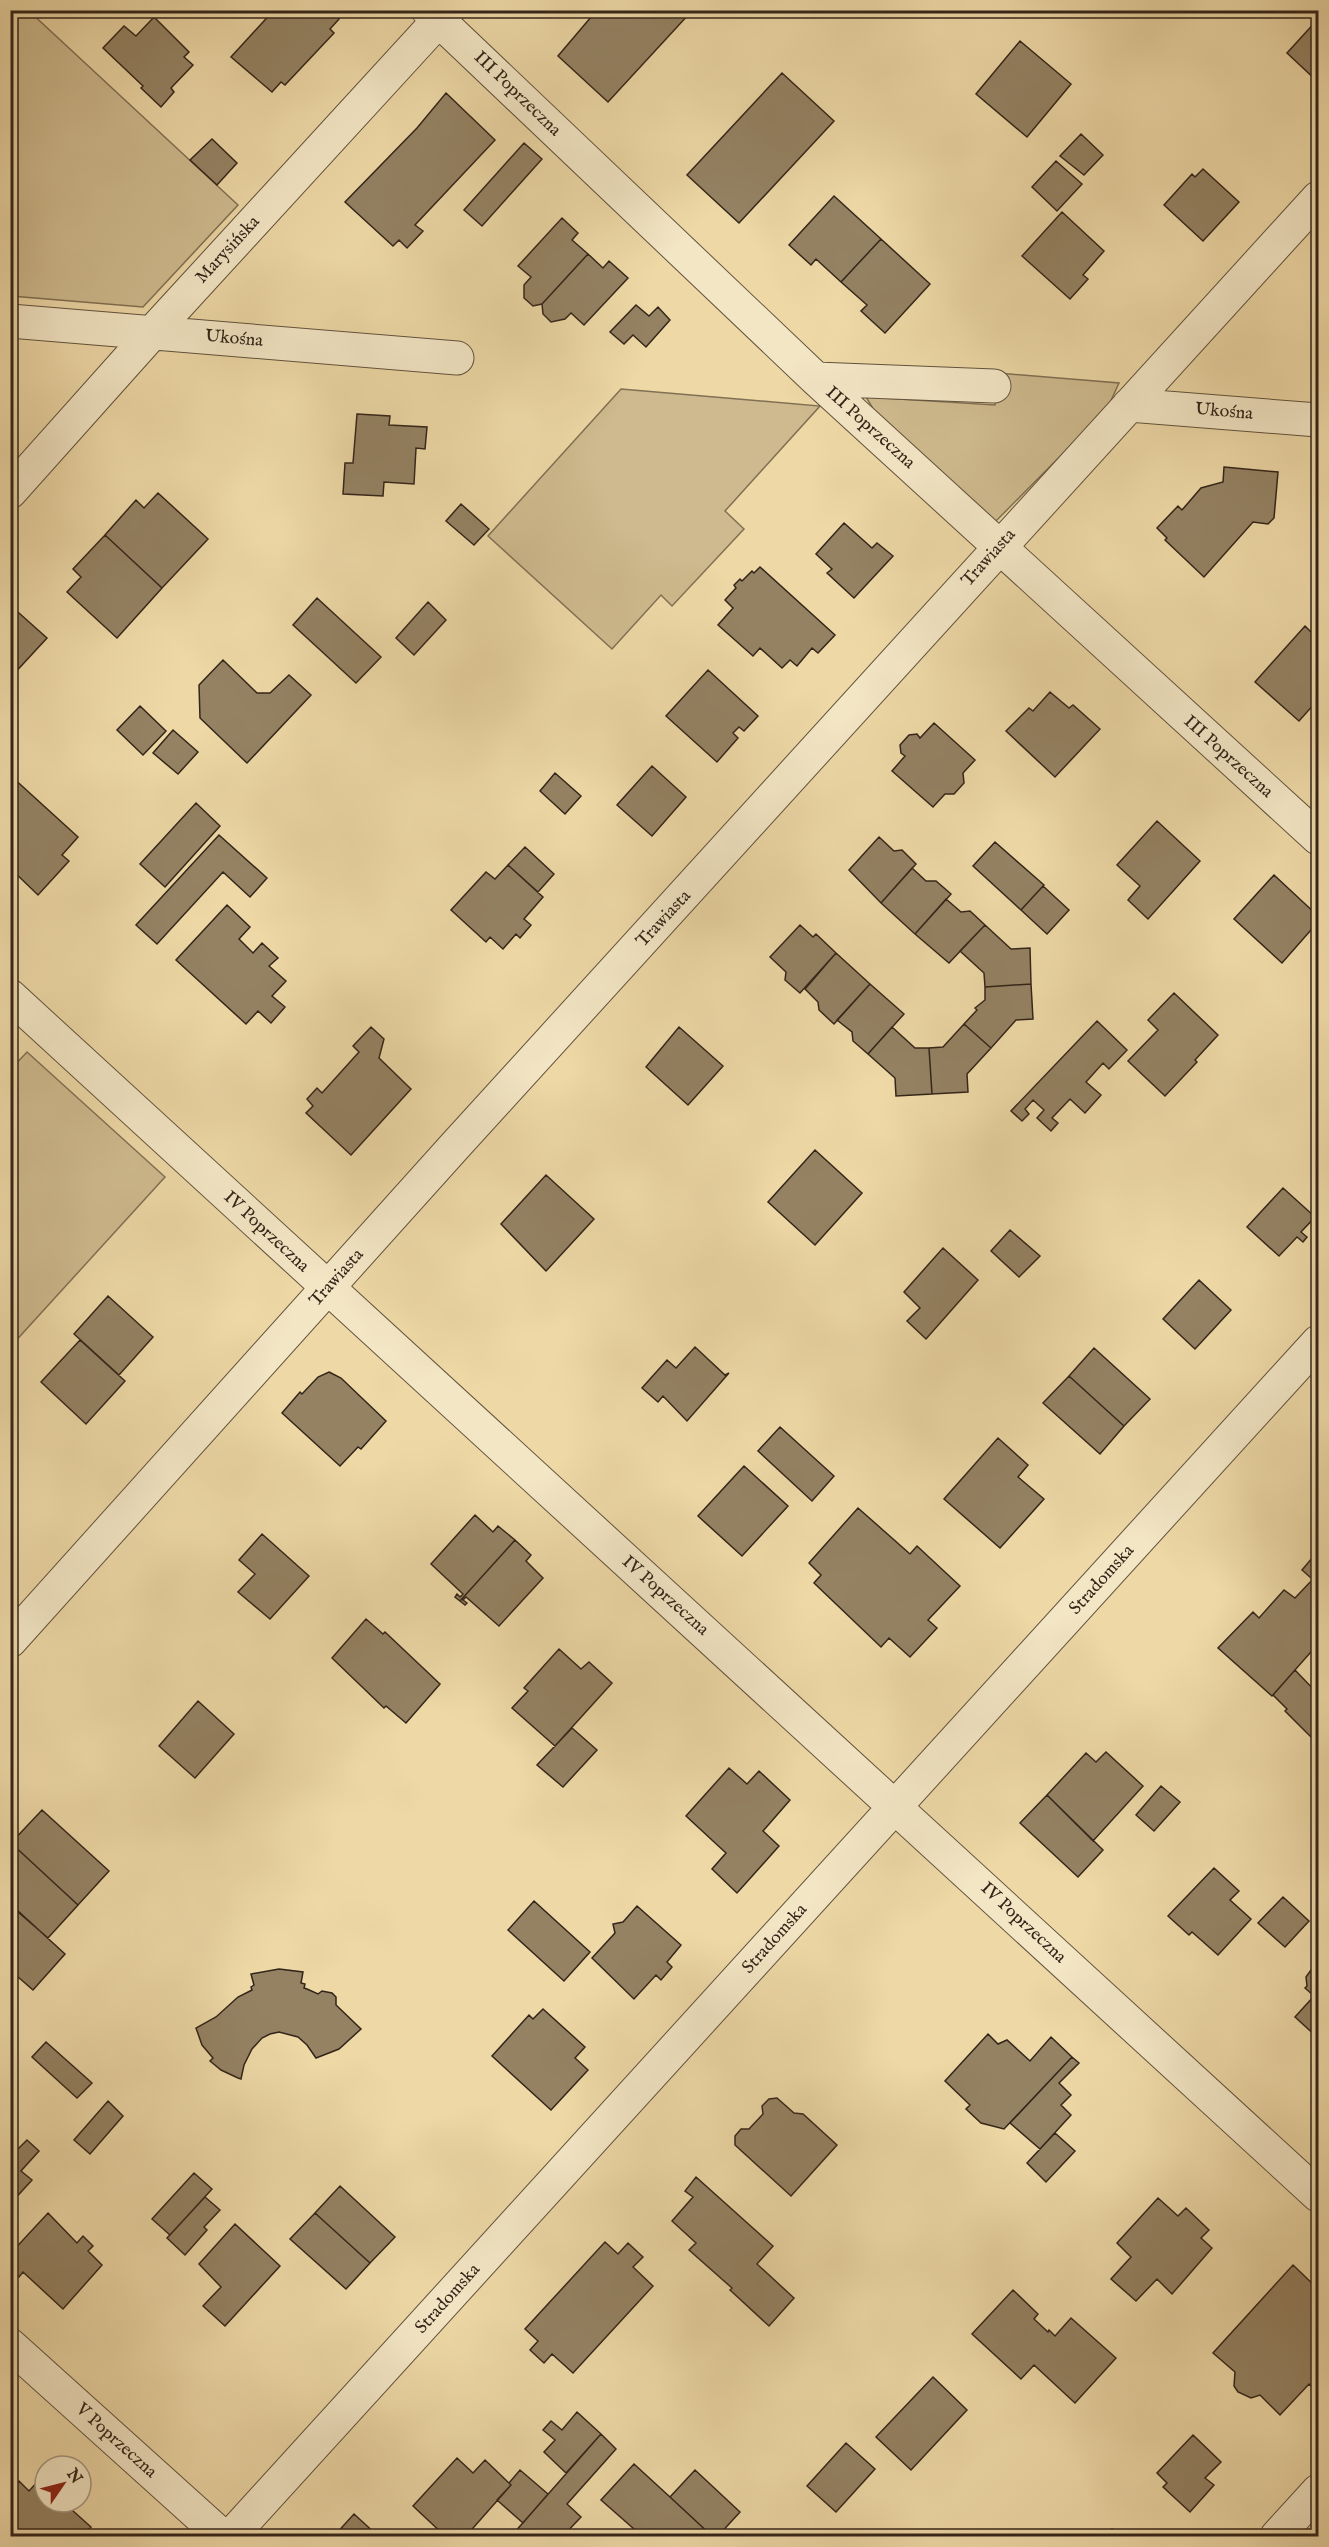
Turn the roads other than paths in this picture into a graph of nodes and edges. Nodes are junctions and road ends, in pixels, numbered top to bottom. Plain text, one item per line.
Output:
1 (439, 14) edge
2 (1318, 198) edge
3 (10, 321) edge
4 (152, 332) junction
5 (457, 358) dead end
6 (816, 379) junction
7 (994, 386) dead end
8 (1129, 405) junction
9 (1318, 420) edge
10 (10, 492) edge
11 (1000, 546) junction
12 (1318, 838) edge
13 (10, 996) edge
14 (328, 1289) junction
15 (1318, 1342) edge
16 (10, 1641) edge
17 (896, 1806) junction
18 (1318, 2195) edge
19 (10, 2345) edge
20 (1318, 2491) edge
21 (222, 2536) edge
22 (231, 2536) edge
23 (1277, 2536) edge

1 - 4 street, Marysińska
1 - 6 street, III Poprzeczna
2 - 8 street, Trawiasta
3 - 4 street, Ukośna
4 - 5 street, Ukośna
4 - 10 street, Marysińska
6 - 7 street
6 - 11 street, III Poprzeczna
8 - 9 street, Ukośna
8 - 11 street, Trawiasta
11 - 12 street, III Poprzeczna
11 - 14 street, Trawiasta
13 - 14 street, IV Poprzeczna
14 - 16 street, Trawiasta
14 - 17 street, IV Poprzeczna
15 - 17 street, Stradomska
17 - 18 street, IV Poprzeczna
17 - 22 street, Stradomska
19 - 21 street, V Poprzeczna
20 - 23 street

